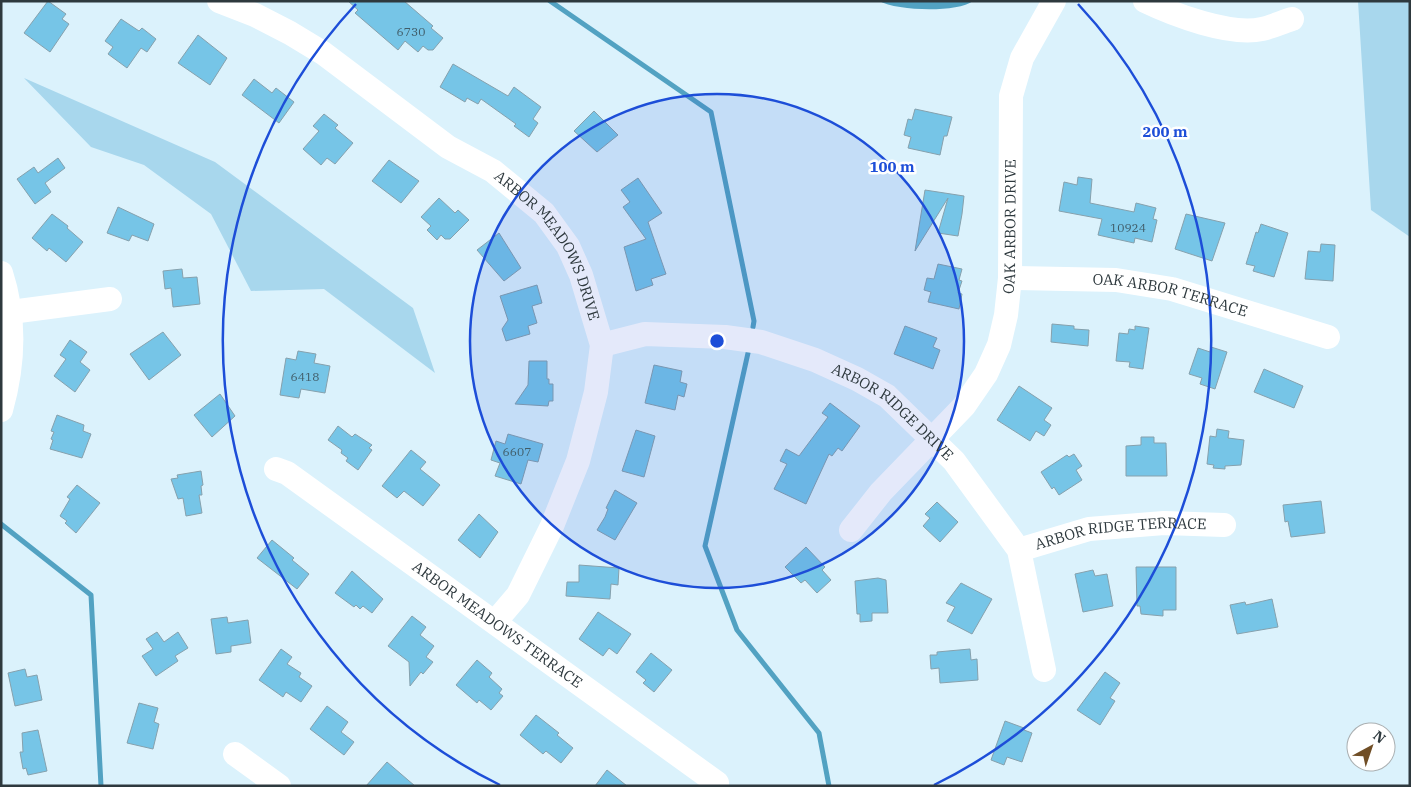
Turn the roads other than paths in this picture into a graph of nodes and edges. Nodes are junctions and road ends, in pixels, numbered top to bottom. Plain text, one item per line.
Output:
1 (219, 1) edge
2 (1054, 1) edge
3 (1145, 1) edge
4 (1292, 19) dead end
5 (1, 273) edge
6 (1010, 278) junction
7 (110, 299) dead end
8 (11, 312) junction
9 (1328, 337) dead end
10 (602, 345) junction
11 (1, 410) edge
12 (931, 438) junction
13 (276, 469) dead end
14 (1224, 525) dead end
15 (851, 530) dead end
16 (1019, 550) junction
17 (495, 622) junction
18 (1044, 670) dead end
19 (235, 754) dead end
20 (717, 783) dead end
21 (279, 786) edge

1 - 10 street, ARBOR MEADOWS DRIVE
2 - 6 street, OAK ARBOR DRIVE
3 - 4 street
5 - 8 street
6 - 9 street, OAK ARBOR TERRACE
6 - 12 street, OAK ARBOR DRIVE
7 - 8 street
8 - 11 street
10 - 12 street, ARBOR RIDGE DRIVE
10 - 17 street, ARBOR MEADOWS DRIVE
12 - 15 street, OAK ARBOR DRIVE
12 - 16 street, ARBOR RIDGE DRIVE
13 - 17 street, ARBOR MEADOWS TERRACE
14 - 16 street, ARBOR RIDGE TERRACE
16 - 18 street, ARBOR RIDGE DRIVE
17 - 20 street, ARBOR MEADOWS TERRACE
19 - 21 street

